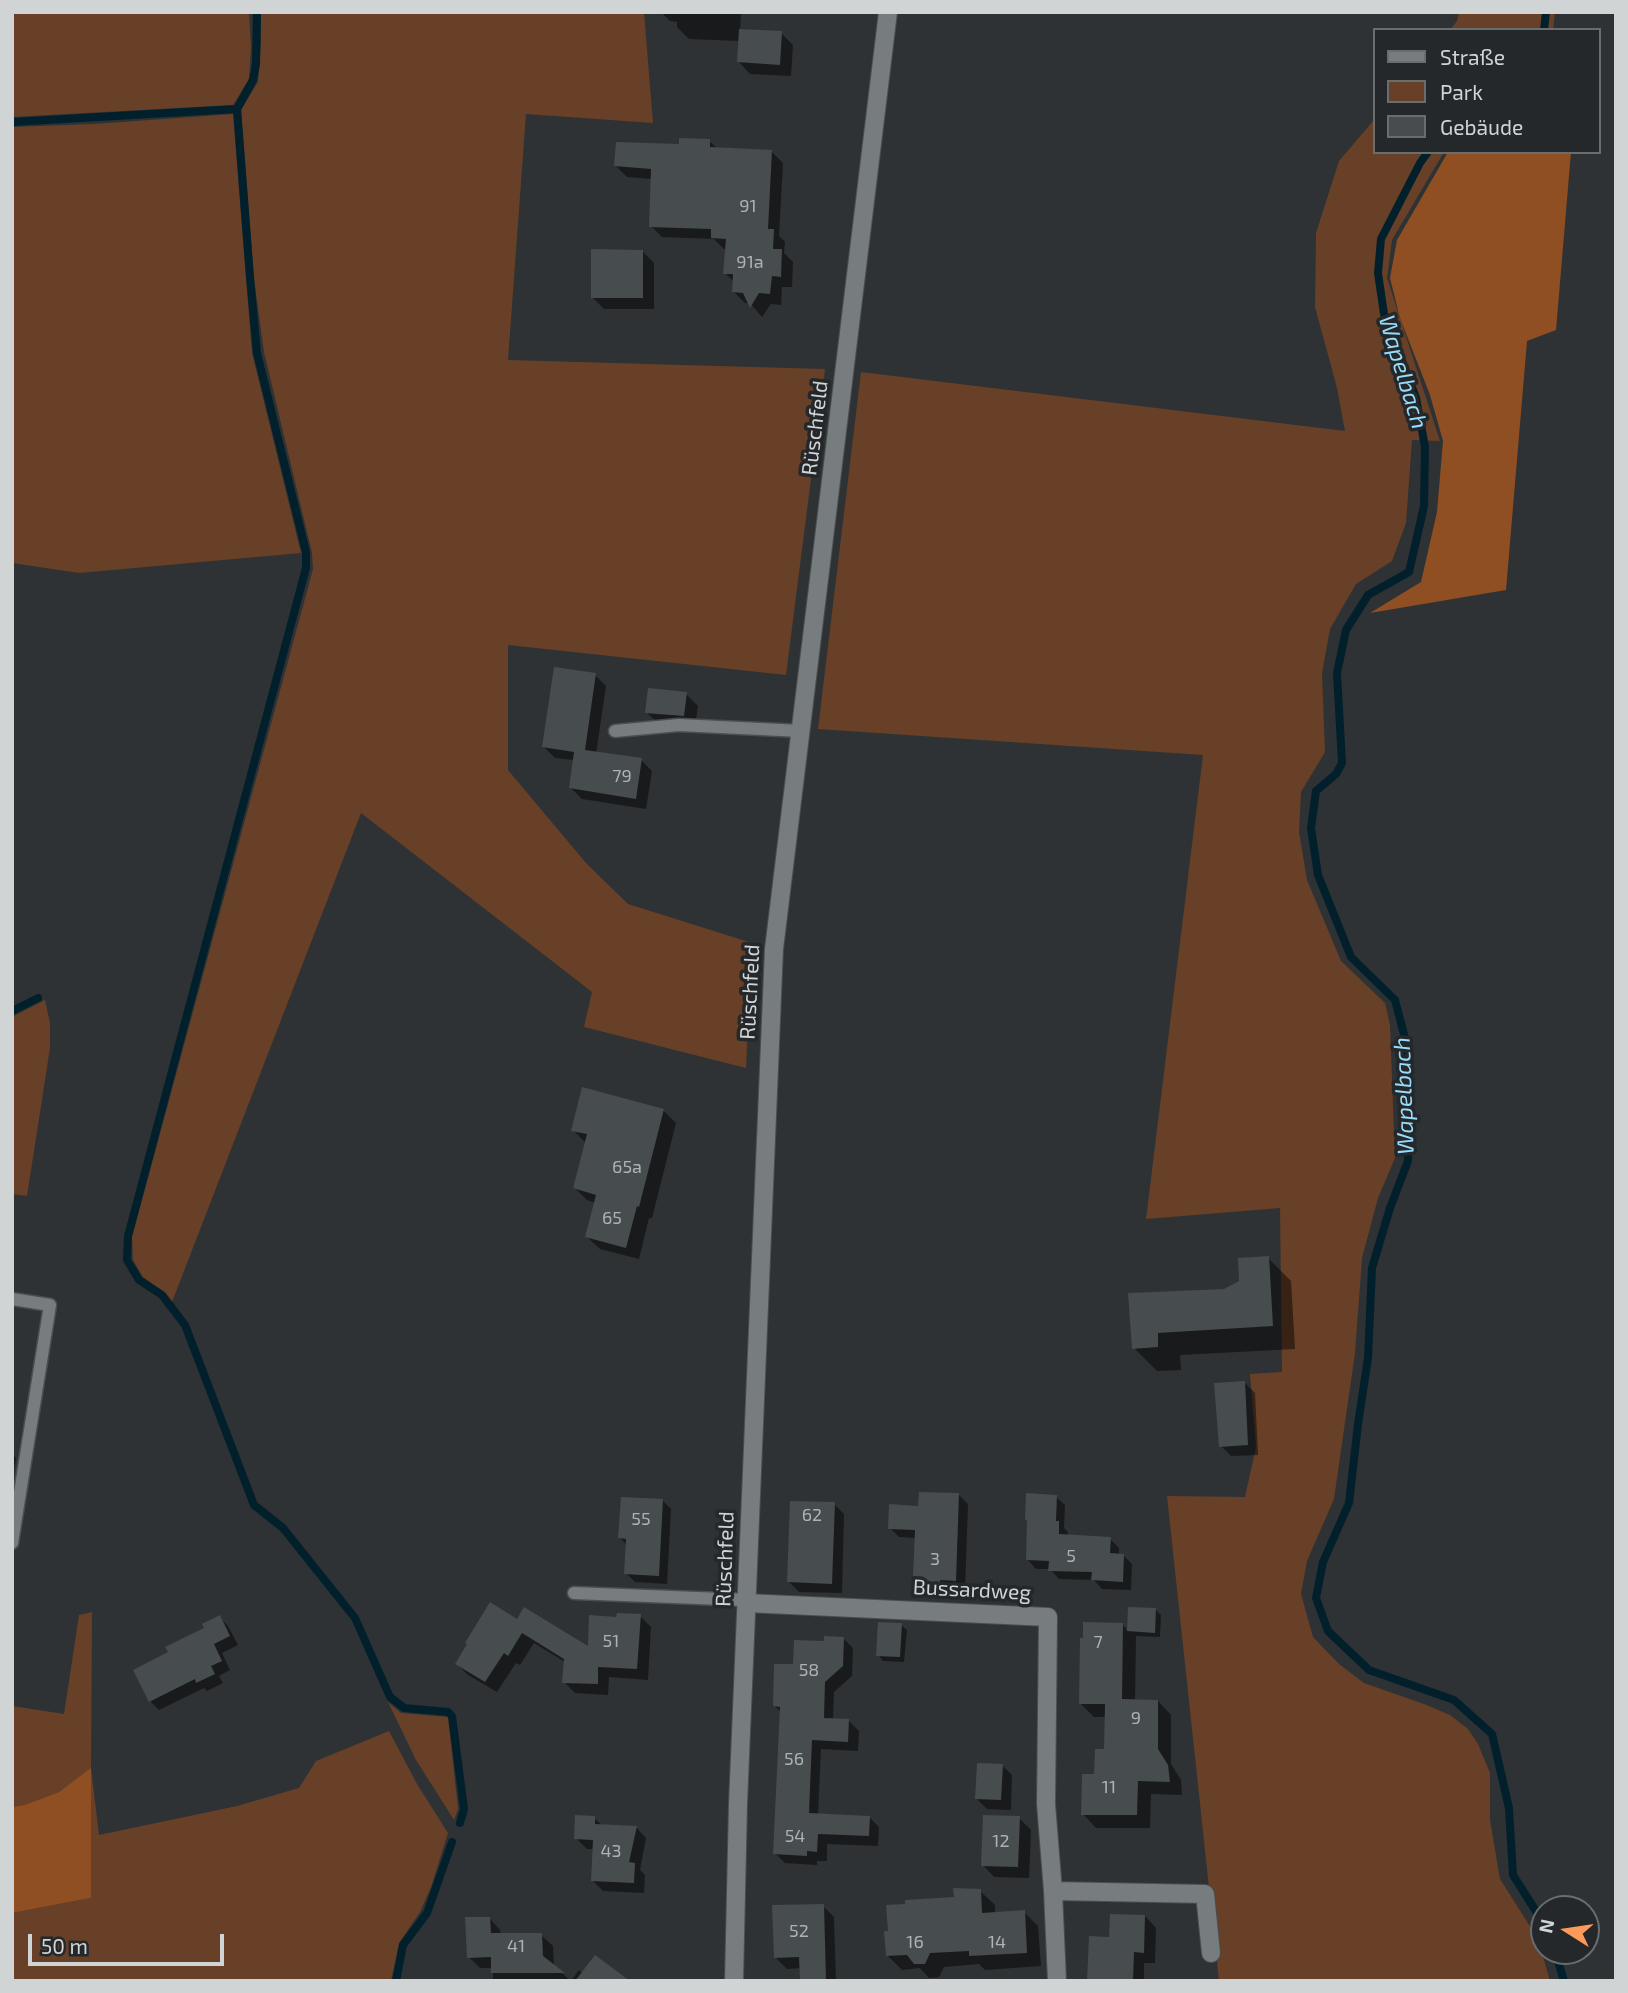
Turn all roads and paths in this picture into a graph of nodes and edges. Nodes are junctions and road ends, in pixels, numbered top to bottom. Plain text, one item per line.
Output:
1 (887, 12) edge
2 (615, 731) dead end
3 (802, 732) junction
4 (12, 1299) edge
5 (12, 1543) edge
6 (574, 1593) dead end
7 (746, 1601) junction
8 (1053, 1891) junction
9 (1211, 1953) dead end
10 (734, 1981) edge
11 (1057, 1981) edge

1 - 3 street, Rüschfeld
2 - 3 lane
3 - 7 street, Rüschfeld
4 - 5 lane
6 - 7 lane
7 - 8 street, Bussardweg
7 - 10 street, Rüschfeld
8 - 9 street
8 - 11 street, Bussardweg

